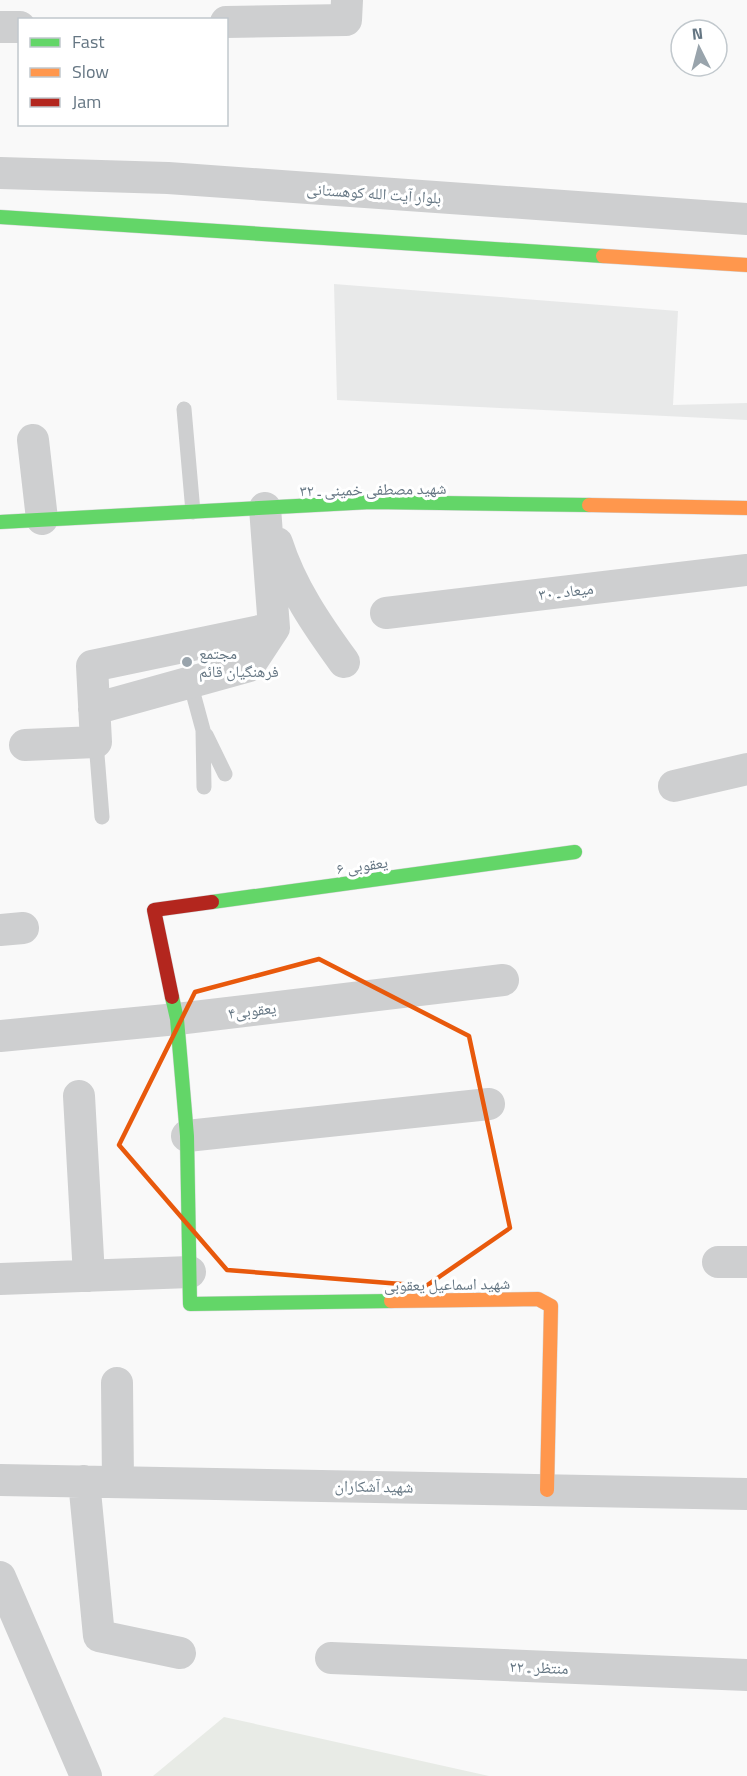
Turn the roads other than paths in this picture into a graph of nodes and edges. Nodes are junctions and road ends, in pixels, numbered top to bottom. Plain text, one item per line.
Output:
1 (347, 0) edge
2 (228, 22) edge
3 (0, 27) edge
4 (18, 27) edge
5 (0, 172) edge
6 (0, 217) edge
7 (747, 219) edge
8 (747, 265) edge
9 (184, 409) dead end
10 (33, 440) dead end
11 (265, 508) junction
12 (747, 508) edge
13 (193, 512) junction
14 (42, 519) junction
15 (0, 522) edge
16 (747, 570) edge
17 (386, 613) dead end
18 (274, 628) junction
19 (344, 662) dead end
20 (190, 682) junction
21 (94, 709) junction
22 (203, 730) junction
23 (96, 742) junction
24 (25, 745) dead end
25 (747, 770) edge
26 (225, 774) dead end
27 (674, 786) dead end
28 (204, 787) dead end
29 (102, 817) dead end
30 (575, 852) dead end
31 (503, 980) dead end
32 (177, 1019) junction
33 (0, 1036) edge
34 (79, 1096) dead end
35 (489, 1104) dead end
36 (187, 1136) junction
37 (190, 1272) junction
38 (89, 1276) junction
39 (0, 1279) edge
40 (117, 1383) dead end
41 (0, 1480) edge
42 (84, 1481) junction
43 (118, 1482) junction
44 (547, 1490) junction
45 (747, 1494) edge
46 (0, 1577) edge
47 (180, 1653) dead end
48 (331, 1658) dead end
49 (747, 1675) edge
50 (86, 1776) edge

1 - 2 street
3 - 4 street
5 - 7 street, بلوار آیت الله کوهستانی
6 - 8 street
9 - 13 lane
10 - 14 street
11 - 12 street, شهید مصطفی خمینی ـ ۳۲
11 - 13 street, شهید مصطفی خمینی ـ ۳۲
11 - 18 street
11 - 19 street
13 - 14 street, شهید مصطفی خمینی ـ ۳۲
14 - 15 street, شهید مصطفی خمینی ـ ۳۲
16 - 17 street, میعاد ـ ۳۰
18 - 20 street
18 - 21 street
20 - 21 street
20 - 22 lane
21 - 23 street
22 - 26 lane
22 - 28 lane
23 - 24 street
23 - 29 lane
25 - 27 street
30 - 32 street, یعقوبی ۶
31 - 32 street, یعقوبی۴
32 - 33 street, یعقوبی۴
32 - 36 street
34 - 38 street
35 - 36 street
36 - 37 street
37 - 38 street
37 - 44 street, شهید اسماعیل یعقوبی
38 - 39 street
40 - 43 street
41 - 42 street, شهید آشکاران
42 - 43 street, شهید آشکاران
42 - 47 street
43 - 44 street, شهید آشکاران
44 - 45 street, شهید آشکاران
46 - 50 street
48 - 49 street, منتظر ـ ۲۲

